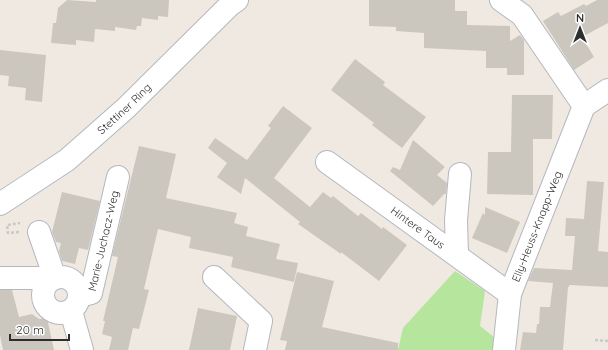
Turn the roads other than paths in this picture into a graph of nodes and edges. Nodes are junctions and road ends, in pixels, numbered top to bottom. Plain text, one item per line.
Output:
1 (500, 0) edge
2 (231, 2) edge
3 (604, 87) edge
4 (584, 106) junction
5 (326, 162) dead end
6 (460, 174) dead end
7 (118, 177) dead end
8 (0, 204) edge
9 (32, 227) road end
10 (457, 256) junction
11 (214, 277) dead end
12 (0, 278) edge
13 (55, 278) junction
14 (510, 294) junction
15 (75, 303) junction
16 (82, 350) edge
17 (255, 350) edge
18 (504, 350) edge

1 - 4 street
2 - 8 street, Stettiner Ring
3 - 4 street
4 - 14 street, Elly-Heuss-Knapp-Weg
5 - 10 street, Hintere Taus
6 - 10 street
7 - 15 street, Marie-Juchacz-Weg
9 - 13 street
10 - 14 street, Hintere Taus
11 - 17 street
12 - 13 street
13 - 15 street, Marie-Juchacz-Weg
13 - 15 street
14 - 18 street, Elly-Heuss-Knapp-Weg
15 - 16 street, Marie-Juchacz-Weg

